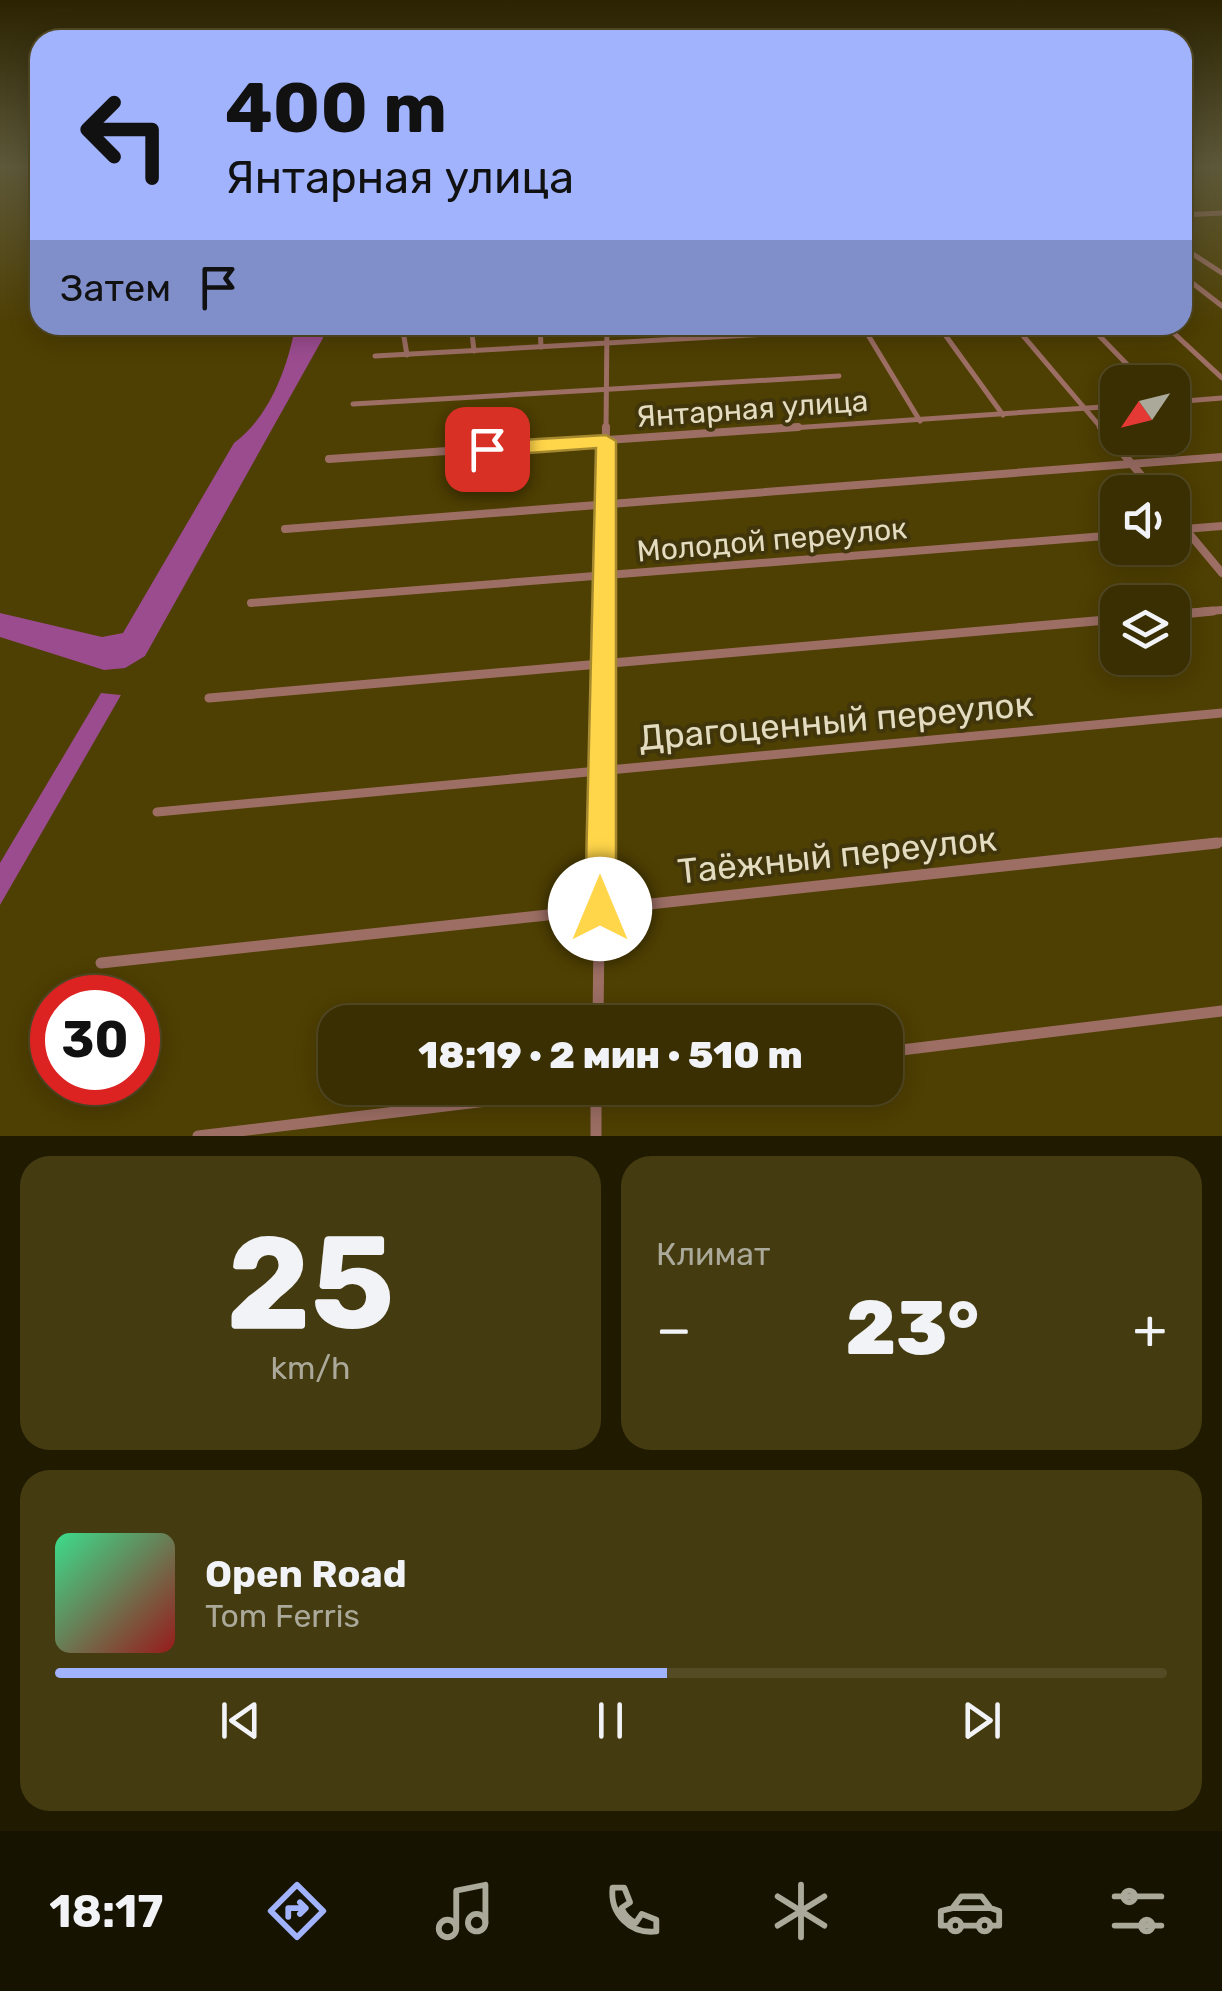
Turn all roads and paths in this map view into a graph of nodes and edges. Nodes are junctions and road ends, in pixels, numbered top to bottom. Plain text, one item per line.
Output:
1 (1192, 254) edge
2 (1222, 273) edge
3 (1192, 283) edge
4 (1222, 306) edge
5 (404, 335) edge
6 (472, 335) edge
7 (540, 335) edge
8 (607, 335) edge
9 (681, 335) edge
10 (752, 335) edge
11 (868, 335) edge
12 (945, 335) edge
13 (1023, 335) edge
14 (1099, 335) edge
15 (1176, 335) edge
16 (681, 339) junction
17 (607, 344) junction
18 (540, 348) junction
19 (474, 351) junction
20 (407, 355) junction
21 (375, 356) dead end
22 (1128, 365) edge
23 (839, 376) dead end
24 (1222, 378) edge
25 (606, 390) junction
26 (1222, 398) edge
27 (1190, 401) edge
28 (353, 404) dead end
29 (1100, 407) edge
30 (1087, 408) junction
31 (1003, 414) junction
32 (920, 420) junction
33 (606, 441) junction
34 (1222, 457) edge
35 (328, 459) dead end
36 (1132, 464) junction
37 (1141, 475) edge
38 (604, 505) junction
39 (1222, 526) edge
40 (285, 529) dead end
41 (1190, 529) edge
42 (1100, 535) edge
43 (1190, 535) edge
44 (1222, 572) edge
45 (604, 576) junction
46 (251, 603) dead end
47 (1222, 610) edge
48 (1190, 613) edge
49 (1100, 622) edge
50 (602, 664) junction
51 (209, 698) dead end
52 (1222, 712) edge
53 (602, 770) junction
54 (157, 812) dead end
55 (1222, 842) edge
56 (600, 909) junction
57 (101, 963) dead end
58 (598, 1005) edge
59 (1222, 1011) edge
60 (903, 1050) edge
61 (454, 1105) edge
62 (595, 1105) edge
63 (198, 1136) edge
64 (596, 1136) edge

1 - 2 street
3 - 4 street
5 - 20 street
6 - 19 street
7 - 18 street
8 - 17 street
9 - 16 street
10 - 16 street
11 - 32 street
12 - 31 street
13 - 30 street
14 - 22 street
15 - 24 street
16 - 17 street
17 - 18 street
17 - 25 street
18 - 19 street
19 - 20 street
20 - 21 street
23 - 25 street
25 - 28 street
25 - 33 street
26 - 27 street
29 - 30 street, Янтарная улица
30 - 31 street, Янтарная улица
30 - 36 street
31 - 32 street, Янтарная улица
32 - 33 street, Янтарная улица
33 - 35 street, Янтарная улица
33 - 38 street
34 - 36 street
36 - 37 street
36 - 38 street
38 - 40 street
38 - 45 street
39 - 41 street
42 - 45 street, Молодой переулок
43 - 44 street
45 - 46 street, Молодой переулок
45 - 50 street
47 - 48 street
49 - 50 street
50 - 51 street
50 - 53 street
52 - 53 street, Драгоценный переулок
53 - 54 street, Драгоценный переулок
53 - 56 street
55 - 56 street, Таёжный переулок
56 - 57 street, Таёжный переулок
56 - 58 street
59 - 60 street
61 - 63 street
62 - 64 street

